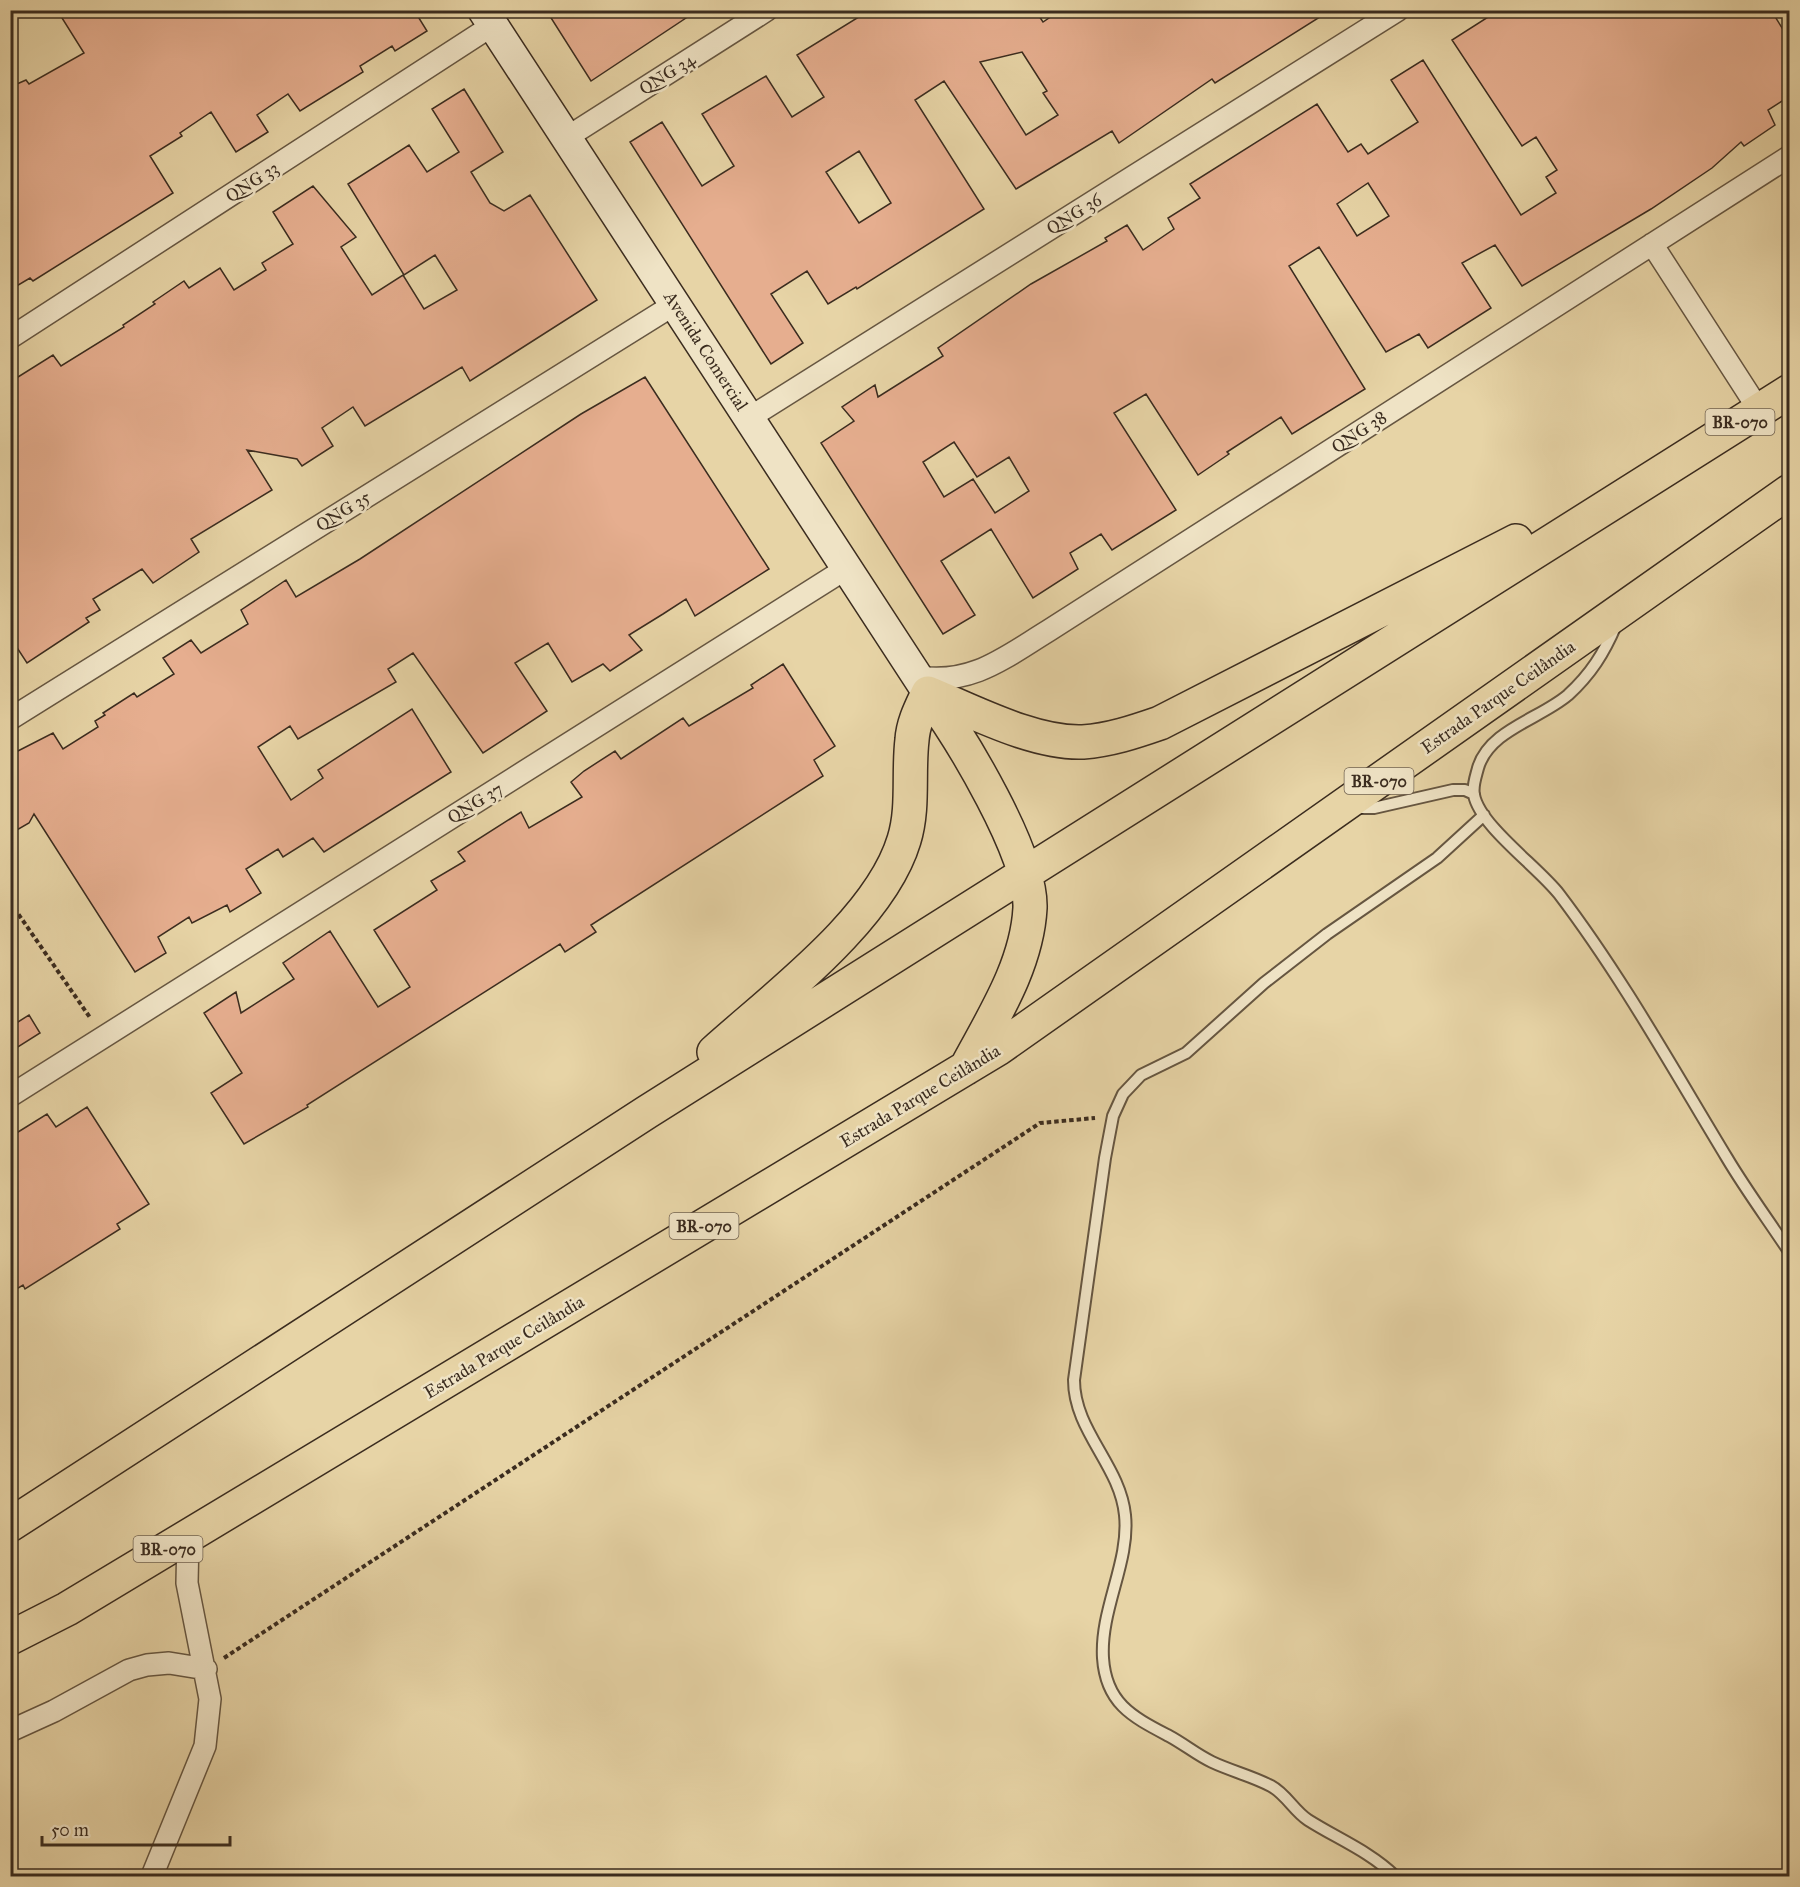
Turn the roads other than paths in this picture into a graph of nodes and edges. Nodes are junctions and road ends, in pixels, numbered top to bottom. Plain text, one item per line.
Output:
1 (767, 10) edge
2 (1398, 10) edge
3 (488, 18) edge
4 (566, 138) junction
5 (1790, 156) edge
6 (1652, 244) junction
7 (675, 304) junction
8 (10, 338) edge
9 (1790, 391) edge
10 (1759, 410) junction
11 (749, 418) junction
12 (1690, 453) junction
13 (1790, 491) edge
14 (846, 568) junction
15 (1624, 608) junction
16 (923, 685) junction
17 (10, 719) edge
18 (1474, 794) junction
19 (1341, 808) junction
20 (1484, 815) junction
21 (1026, 872) junction
22 (966, 1068) junction
23 (10, 1096) edge
24 (647, 1112) junction
25 (1790, 1253) edge
26 (10, 1525) edge
27 (188, 1537) junction
28 (10, 1638) edge
29 (206, 1669) junction
30 (10, 1731) edge
31 (152, 1876) edge
32 (1395, 1876) edge

1 - 4 street, QNG 34
2 - 11 street, QNG 36
3 - 4 main road, Avenida Comercial
3 - 8 street, QNG 33
4 - 7 main road, Avenida Comercial
5 - 6 street, QNG 38
6 - 10 street
6 - 16 street, QNG 38
7 - 11 main road, Avenida Comercial
7 - 17 street, QNG 35
9 - 10 highway, BR-070
10 - 12 highway, BR-070
11 - 14 main road, Avenida Comercial
12 - 16 highway
12 - 21 highway, BR-070
13 - 15 highway, Estrada Parque Ceilândia / BR-070
14 - 16 main road, Avenida Comercial
14 - 23 street, QNG 37
15 - 18 lane
15 - 19 highway, Estrada Parque Ceilândia / BR-070
16 - 21 highway
16 - 24 highway
18 - 19 lane
18 - 20 lane
19 - 22 highway, Estrada Parque Ceilândia / BR-070
20 - 25 lane
20 - 32 lane
21 - 22 highway
21 - 24 highway, BR-070
22 - 27 highway, Estrada Parque Ceilândia / BR-070
24 - 26 highway, BR-070
27 - 28 highway, Estrada Parque Ceilândia / BR-070
27 - 29 street
29 - 30 street
29 - 31 street

